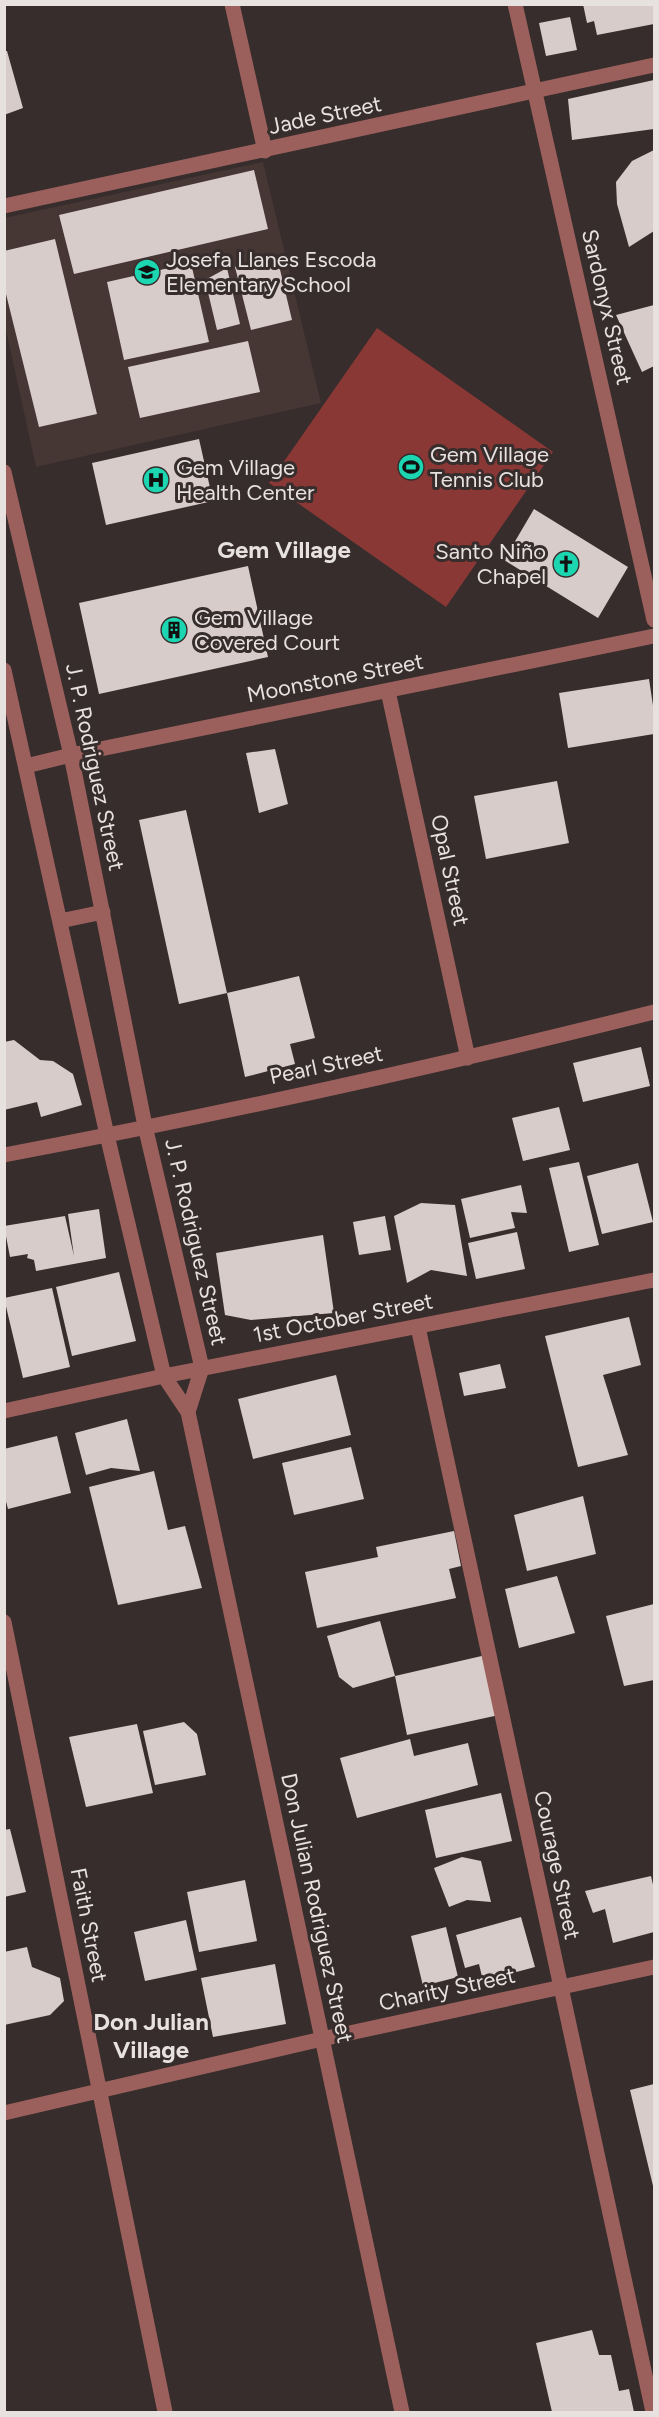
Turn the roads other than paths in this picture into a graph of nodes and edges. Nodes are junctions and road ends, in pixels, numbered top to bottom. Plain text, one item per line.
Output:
1 (232, 4) edge
2 (515, 4) edge
3 (654, 65) edge
4 (535, 92) junction
5 (265, 151) junction
6 (4, 206) edge
7 (4, 472) edge
8 (8, 506) edge
9 (654, 620) edge
10 (654, 636) edge
11 (4, 670) edge
12 (388, 691) junction
13 (71, 754) junction
14 (26, 766) junction
15 (103, 912) junction
16 (60, 921) junction
17 (654, 1012) edge
18 (468, 1059) junction
19 (146, 1126) junction
20 (107, 1135) junction
21 (4, 1155) edge
22 (654, 1280) edge
23 (418, 1327) junction
24 (202, 1368) junction
25 (164, 1376) junction
26 (4, 1412) edge
27 (188, 1412) junction
28 (4, 1622) edge
29 (654, 1967) edge
30 (561, 1988) junction
31 (322, 2039) junction
32 (99, 2090) junction
33 (4, 2113) edge
34 (165, 2412) edge
35 (402, 2412) edge
36 (653, 2412) edge

1 - 5 street
2 - 4 street, Sardonyx Street
3 - 4 street, Jade Street
4 - 5 street, Jade Street
4 - 9 street, Sardonyx Street
5 - 6 street, Jade Street
7 - 8 street, J. P. Rodriguez Street
8 - 13 street, J. P. Rodriguez Street
10 - 12 street, Moonstone Street
11 - 14 street
12 - 13 street, Moonstone Street
12 - 18 street, Opal Street
13 - 14 street, Moonstone Street
13 - 15 street, J. P. Rodriguez Street
14 - 16 street
15 - 16 street
15 - 19 street, J. P. Rodriguez Street
16 - 20 street
17 - 18 street, Pearl Street
18 - 19 street, Pearl Street
19 - 20 street, Pearl Street
19 - 24 street, J. P. Rodriguez Street
20 - 21 street, Pearl Street
20 - 25 street
22 - 23 street, 1st October Street
23 - 24 street, 1st October Street
23 - 30 street, Courage Street
24 - 25 street, 1st October Street
24 - 27 street, J. P. Rodriguez Street
25 - 26 street, 1st October Street
25 - 27 street
27 - 31 street, Don Julian Rodriguez Street
28 - 32 street, Faith Street
29 - 30 street, Charity Street
30 - 31 street, Charity Street
30 - 36 street, Courage Street
31 - 32 street, Charity Street
31 - 35 street, Don Julian Rodriguez Street
32 - 33 street, Charity Street
32 - 34 street, Faith Street

